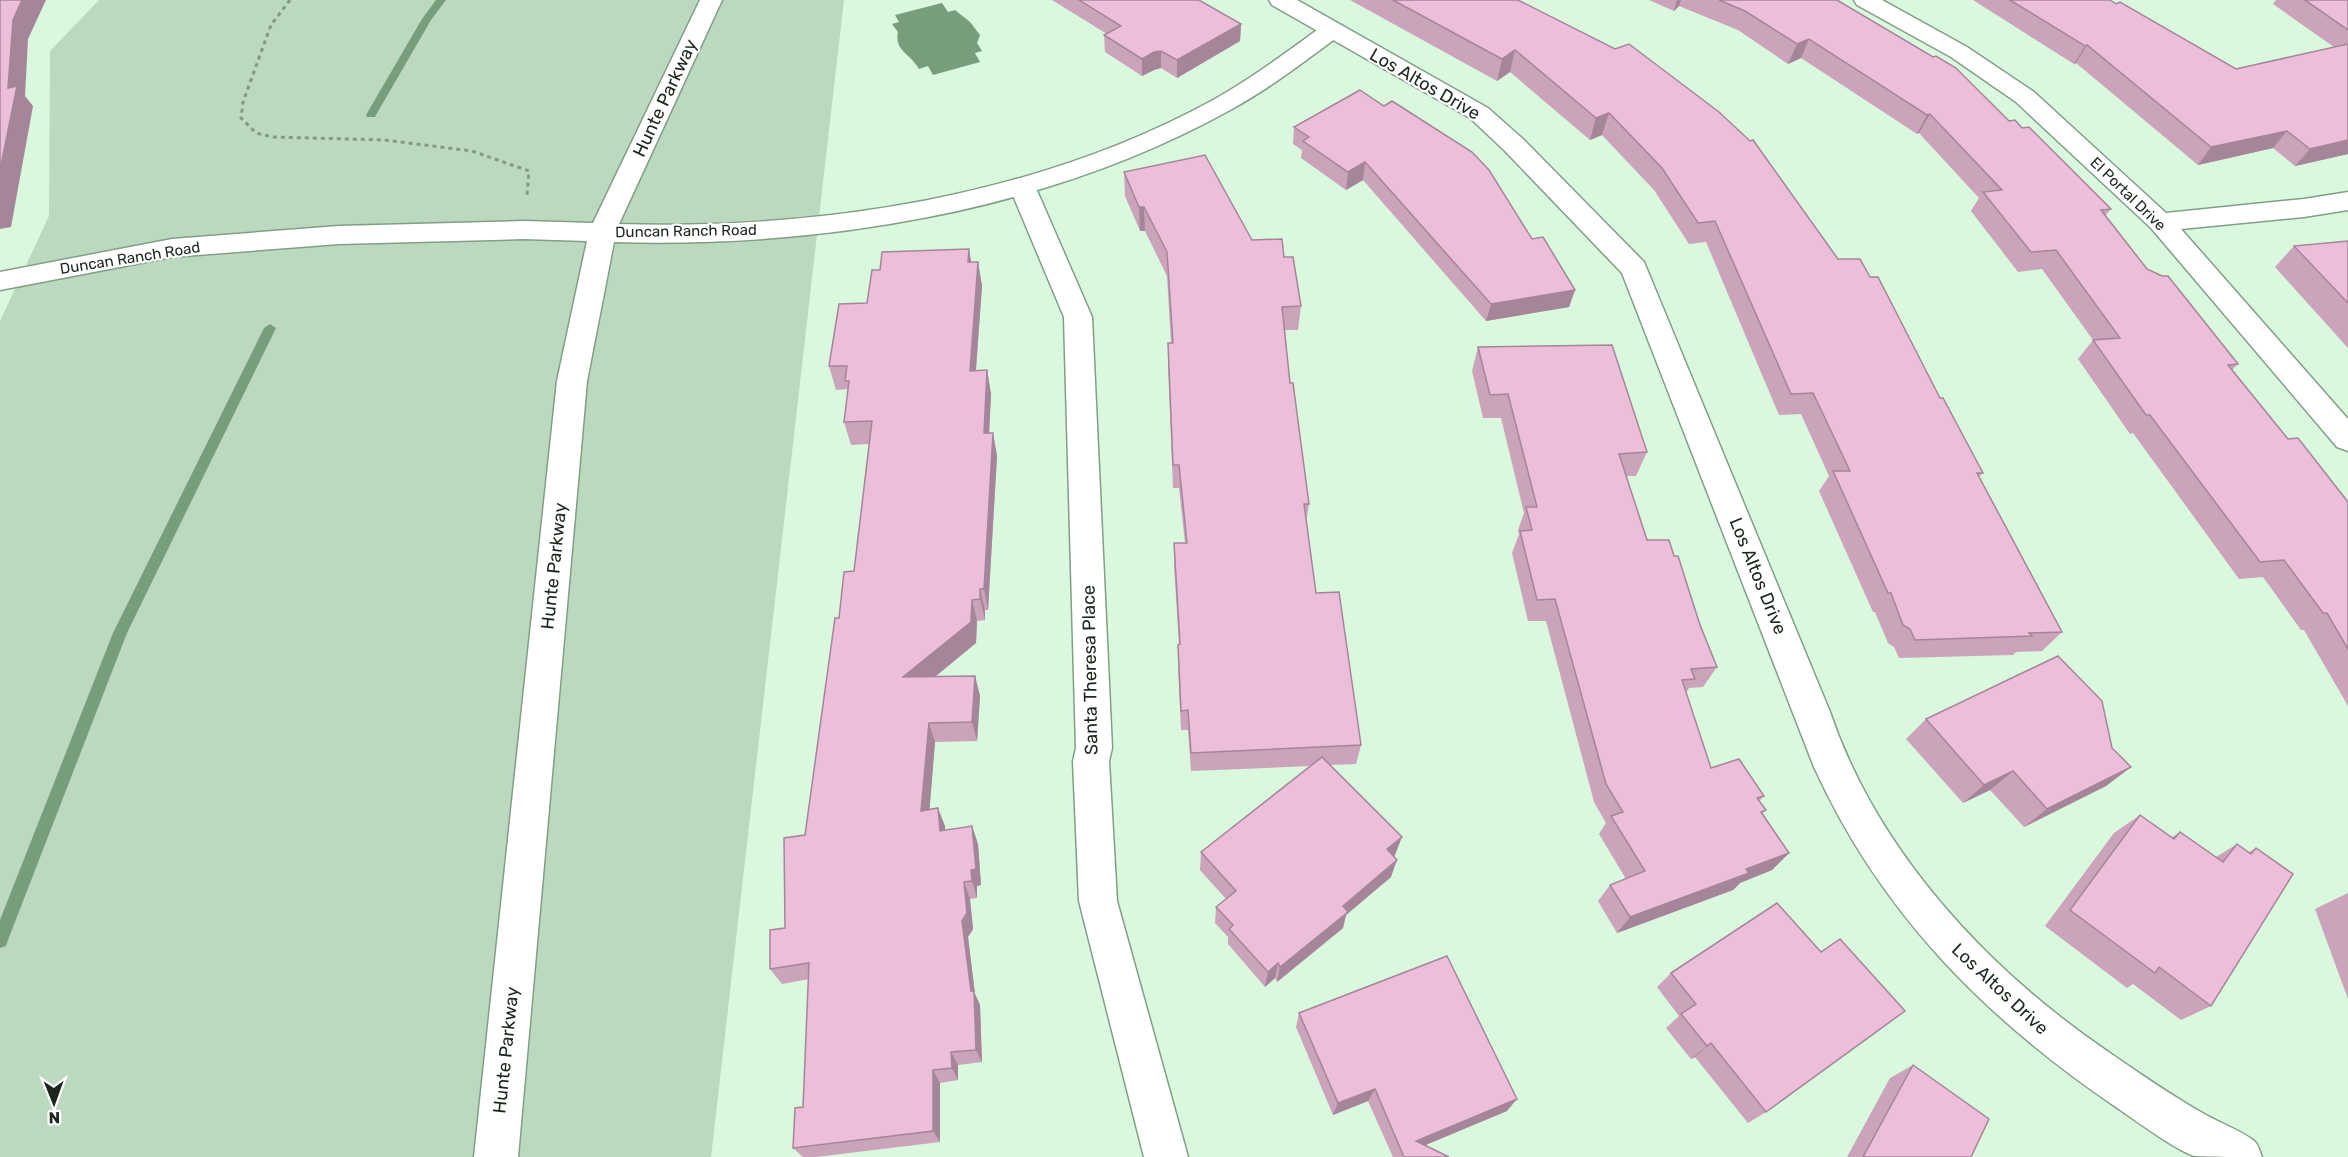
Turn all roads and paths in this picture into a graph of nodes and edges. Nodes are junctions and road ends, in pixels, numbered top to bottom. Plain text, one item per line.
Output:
1 (290, 0) edge
2 (711, 0) edge
3 (1280, 0) edge
4 (1865, 0) edge
5 (1332, 30) junction
6 (1022, 186) junction
7 (2348, 201) edge
8 (2160, 222) junction
9 (524, 230) junction
10 (602, 232) junction
11 (0, 281) edge
12 (2348, 439) edge
13 (496, 1157) edge
14 (1166, 1157) edge
15 (2240, 1157) edge

1 - 9 path
2 - 10 street, Hunte Parkway
3 - 5 street, Los Altos Drive
4 - 8 street, El Portal Drive
5 - 6 street, Duncan Ranch Road
5 - 15 street, Los Altos Drive
6 - 10 street, Duncan Ranch Road
6 - 14 street, Santa Theresa Place
7 - 8 street
8 - 12 street, El Portal Drive
9 - 10 street, Duncan Ranch Road
9 - 11 street, Duncan Ranch Road
10 - 13 street, Hunte Parkway

